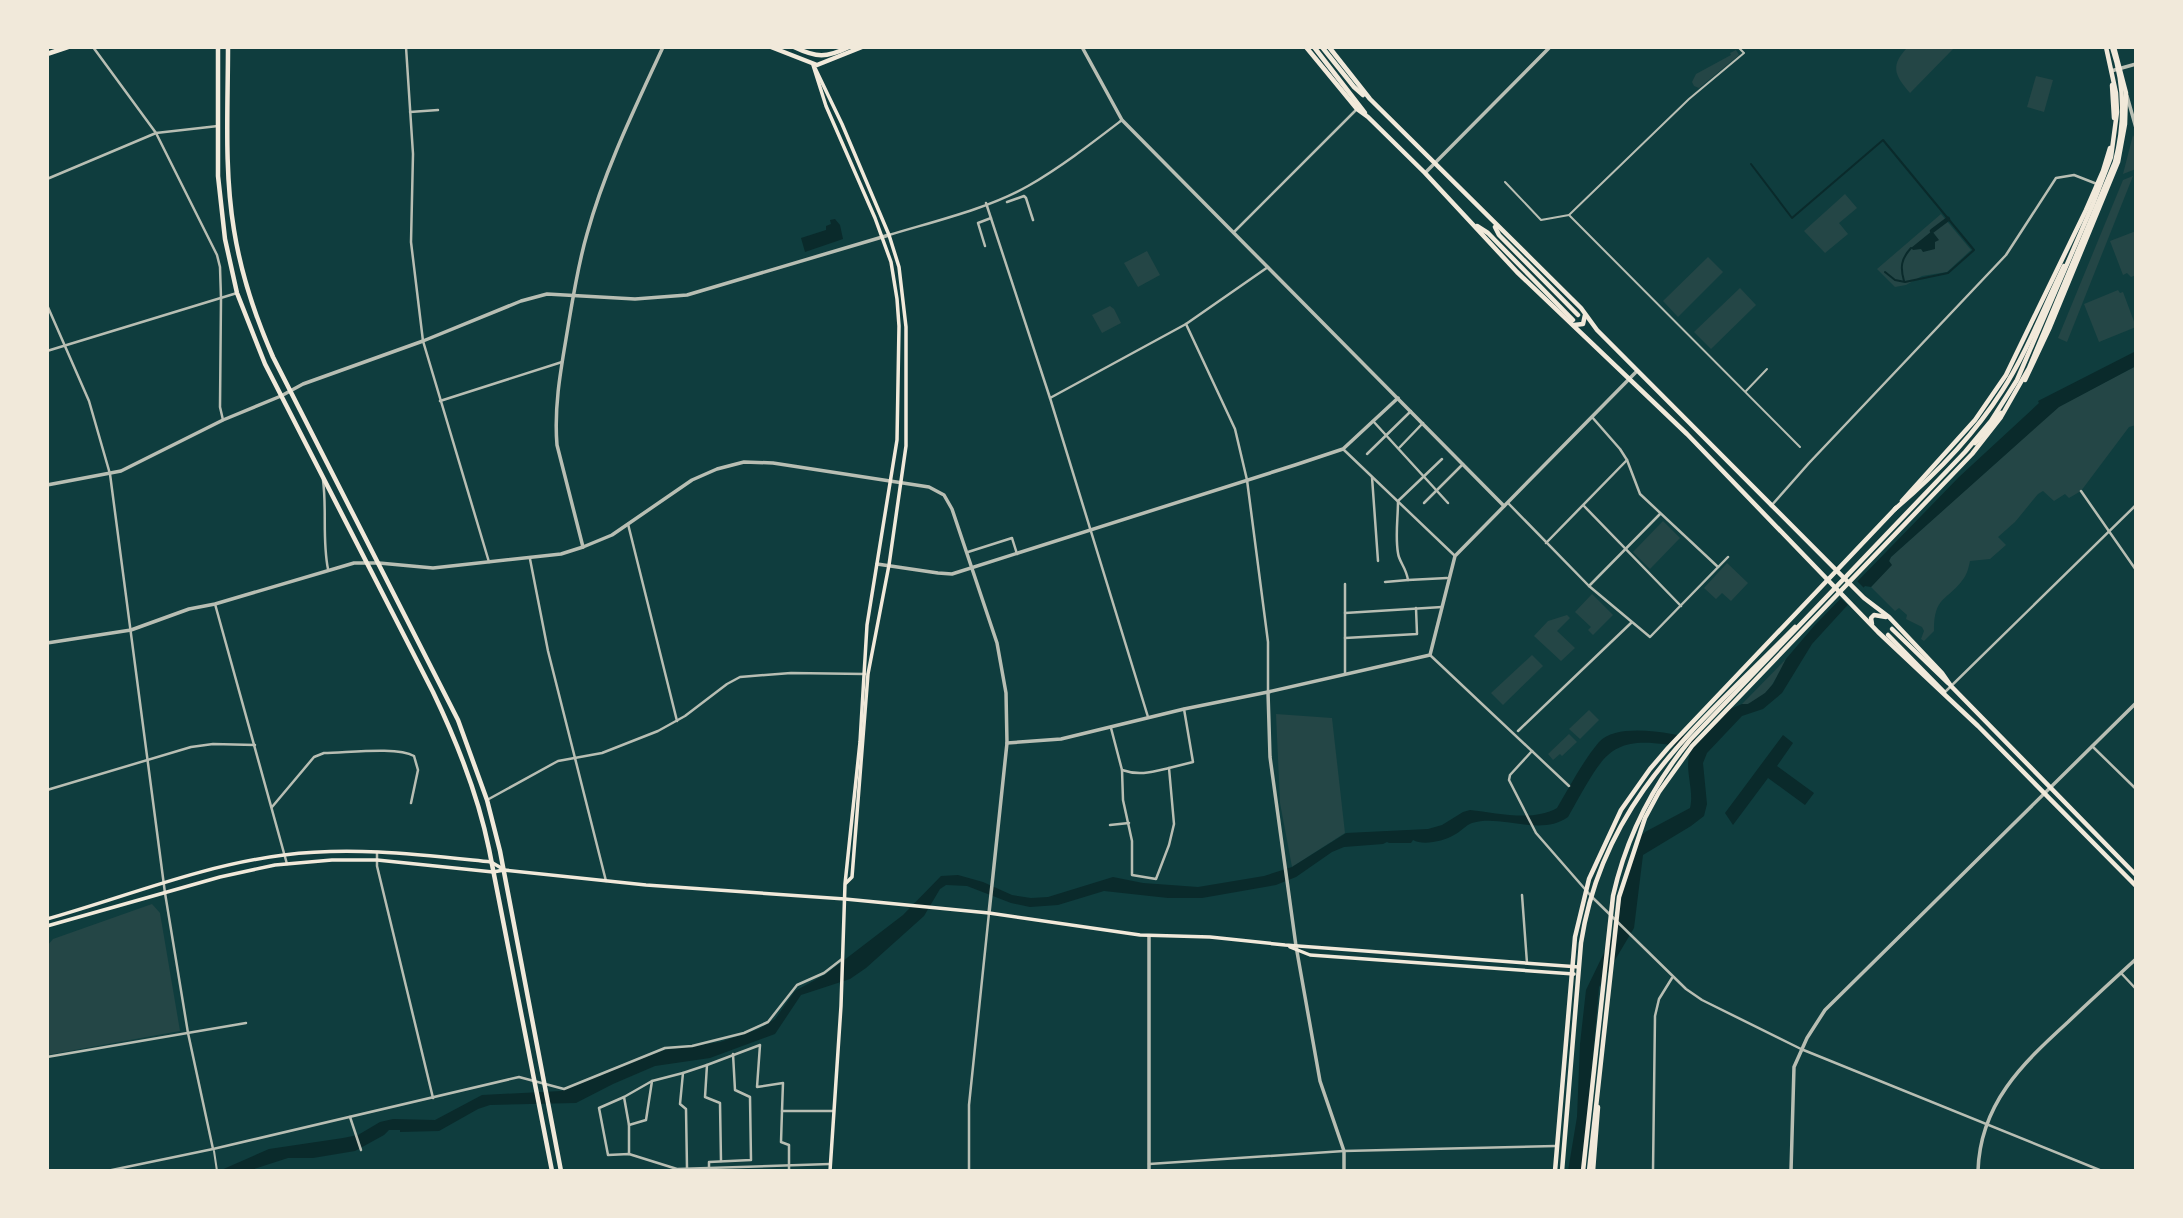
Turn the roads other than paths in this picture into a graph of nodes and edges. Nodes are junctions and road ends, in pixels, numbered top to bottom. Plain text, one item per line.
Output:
1 (68, 47) edge
2 (93, 47) edge
3 (218, 47) edge
4 (228, 47) edge
5 (406, 47) edge
6 (663, 47) edge
7 (771, 47) edge
8 (794, 47) edge
9 (849, 47) edge
10 (862, 47) edge
11 (1082, 47) edge
12 (1306, 47) edge
13 (1314, 47) edge
14 (1322, 47) edge
15 (1329, 47) edge
16 (1550, 47) edge
17 (1738, 47) edge
18 (2105, 47) edge
19 (2113, 47) edge
20 (47, 54) edge
21 (809, 54) junction
22 (2136, 64) edge
23 (813, 65) junction
24 (2122, 69) junction
25 (2110, 71) junction
26 (2126, 93) junction
27 (1370, 99) junction
28 (1357, 109) junction
29 (438, 110) dead end
30 (410, 112) junction
31 (1368, 117) junction
32 (1122, 120) junction
33 (2125, 124) junction
34 (218, 127) junction
35 (2136, 127) edge
36 (156, 133) junction
37 (1435, 164) junction
38 (1425, 173) junction
39 (47, 179) edge
40 (1505, 182) dead end
41 (2098, 184) junction
42 (1007, 202) dead end
43 (986, 203) junction
44 (1569, 215) junction
45 (991, 218) junction
46 (1033, 220) dead end
47 (1493, 222) junction
48 (2084, 224) junction
49 (1234, 232) junction
50 (889, 235) junction
51 (881, 238) junction
52 (985, 246) dead end
53 (1268, 267) junction
54 (237, 293) junction
55 (574, 294) junction
56 (221, 298) junction
57 (47, 304) edge
58 (1584, 312) junction
59 (1578, 315) dead end
60 (1573, 322) junction
61 (1186, 324) junction
62 (424, 341) junction
63 (65, 345) junction
64 (47, 351) edge
65 (562, 362) junction
66 (1767, 369) dead end
67 (1637, 371) junction
68 (1629, 379) junction
69 (906, 389) junction
70 (912, 389) dead end
71 (290, 391) junction
72 (1745, 392) junction
73 (281, 396) junction
74 (1050, 398) junction
75 (1398, 398) junction
76 (440, 401) junction
77 (1411, 411) junction
78 (1592, 417) junction
79 (223, 420) junction
80 (1373, 421) junction
81 (1423, 424) junction
82 (1387, 435) junction
83 (1800, 447) dead end
84 (1399, 448) junction
85 (1343, 449) junction
86 (1367, 454) dead end
87 (1442, 459) dead end
88 (1627, 460) junction
89 (1463, 464) junction
90 (322, 473) junction
91 (110, 474) junction
92 (1372, 477) junction
93 (1423, 477) junction
94 (1247, 480) junction
95 (892, 481) junction
96 (901, 482) junction
97 (47, 485) edge
98 (1436, 491) junction
99 (2081, 491) dead end
100 (1398, 501) junction
101 (1423, 503) dead end
102 (1448, 503) dead end
103 (1506, 504) junction
104 (2136, 505) edge
105 (1584, 506) junction
106 (1771, 507) junction
107 (1895, 509) junction
108 (1660, 514) junction
109 (628, 523) junction
110 (1090, 531) junction
111 (2108, 533) junction
112 (1546, 544) junction
113 (583, 547) junction
114 (1625, 549) junction
115 (968, 552) junction
116 (1017, 554) junction
117 (1455, 556) junction
118 (1728, 557) dead end
119 (530, 559) junction
120 (1378, 561) dead end
121 (366, 562) junction
122 (379, 563) junction
123 (489, 563) junction
124 (877, 564) junction
125 (889, 565) junction
126 (973, 567) junction
127 (1718, 567) junction
128 (328, 569) junction
129 (1836, 570) junction
130 (2136, 570) edge
131 (1447, 578) dead end
132 (1843, 578) junction
133 (1827, 579) junction
134 (1408, 580) junction
135 (1385, 582) dead end
136 (1345, 584) dead end
137 (1589, 586) junction
138 (1835, 586) junction
139 (215, 604) junction
140 (1681, 606) junction
141 (1443, 607) junction
142 (1416, 608) junction
143 (1345, 613) junction
144 (1893, 621) junction
145 (1631, 623) junction
146 (1892, 629) dead end
147 (131, 630) junction
148 (1878, 632) junction
149 (1888, 635) dead end
150 (1345, 638) junction
151 (47, 643) edge
152 (1430, 655) junction
153 (1346, 673) junction
154 (866, 674) junction
155 (1951, 686) junction
156 (1268, 692) junction
157 (1944, 693) junction
158 (2136, 703) edge
159 (1184, 709) junction
160 (1147, 718) junction
161 (677, 721) junction
162 (1111, 728) junction
163 (1518, 731) dead end
164 (1007, 743) junction
165 (255, 745) junction
166 (2092, 746) junction
167 (1532, 751) junction
168 (149, 759) junction
169 (573, 759) junction
170 (1169, 768) junction
171 (1122, 770) junction
172 (1569, 786) dead end
173 (2050, 786) junction
174 (2136, 789) edge
175 (47, 790) edge
176 (2044, 793) junction
177 (487, 800) junction
178 (411, 803) dead end
179 (272, 807) junction
180 (1129, 823) junction
181 (1110, 825) dead end
182 (377, 852) junction
183 (285, 855) junction
184 (377, 860) junction
185 (491, 862) junction
186 (287, 864) junction
187 (504, 870) junction
188 (493, 872) junction
189 (2136, 876) edge
190 (606, 881) junction
191 (165, 884) junction
192 (2134, 885) edge
193 (1586, 890) junction
194 (165, 893) junction
195 (1522, 895) dead end
196 (1591, 896) junction
197 (845, 899) junction
198 (989, 913) junction
199 (47, 919) edge
200 (47, 926) edge
201 (1149, 936) junction
202 (1297, 948) junction
203 (842, 959) junction
204 (2136, 959) edge
205 (1527, 963) dead end
206 (1572, 967) junction
207 (1579, 967) junction
208 (2121, 973) junction
209 (1571, 974) junction
210 (1579, 974) junction
211 (1672, 978) junction
212 (2136, 989) edge
213 (246, 1023) dead end
214 (187, 1033) junction
215 (1801, 1049) junction
216 (733, 1054) junction
217 (47, 1057) edge
218 (707, 1065) junction
219 (683, 1073) junction
220 (533, 1080) junction
221 (652, 1081) junction
222 (546, 1088) junction
223 (624, 1097) junction
224 (433, 1098) junction
225 (782, 1111) junction
226 (833, 1111) junction
227 (350, 1117) junction
228 (629, 1125) junction
229 (1985, 1125) junction
230 (1558, 1146) junction
231 (1564, 1146) junction
232 (213, 1149) junction
233 (361, 1150) dead end
234 (1344, 1151) junction
235 (629, 1154) junction
236 (721, 1161) junction
237 (830, 1164) junction
238 (1149, 1164) junction
239 (687, 1168) junction
240 (709, 1168) junction
241 (738, 1169) edge
242 (789, 1169) edge
243 (217, 1170) edge
244 (677, 1170) edge
245 (717, 1170) edge
246 (107, 1171) edge
247 (552, 1171) edge
248 (561, 1171) edge
249 (830, 1171) edge
250 (969, 1171) edge
251 (1149, 1171) edge
252 (1345, 1171) edge
253 (1555, 1171) edge
254 (1562, 1171) edge
255 (1583, 1171) edge
256 (1591, 1171) edge
257 (1653, 1171) edge
258 (1791, 1171) edge
259 (1979, 1171) edge
260 (2102, 1171) edge

1 - 20 main road
2 - 36 street
3 - 34 main road
4 - 71 main road
5 - 30 street
6 - 55 street
7 - 23 main road
8 - 21 main road
9 - 21 main road
10 - 23 main road
11 - 32 street
12 - 28 main road
13 - 31 main road
14 - 27 main road
15 - 27 main road
16 - 37 street
17 - 44 lane
18 - 25 main road
18 - 48 main road
19 - 24 main road
19 - 256 main road
21 - 23 main road
22 - 24 street
23 - 50 main road
23 - 51 main road
24 - 25 street
24 - 26 main road
25 - 41 main road
26 - 33 main road
26 - 35 street
27 - 37 main road
28 - 31 main road
28 - 49 street
29 - 30 street
30 - 62 street
31 - 38 main road
32 - 43 street
32 - 49 street
33 - 35 street
33 - 132 main road
34 - 36 street
34 - 54 main road
36 - 39 street
36 - 56 street
37 - 38 street
37 - 47 main road
38 - 60 main road
40 - 44 lane
41 - 106 street
41 - 107 main road
42 - 46 street
43 - 45 street
43 - 50 street
44 - 72 lane
45 - 52 street
45 - 74 street
47 - 58 main road
47 - 59 main road
48 - 107 main road
48 - 255 main road
49 - 53 street
50 - 51 street
50 - 69 main road
51 - 55 street
51 - 95 main road
53 - 61 street
53 - 75 street
54 - 56 street
54 - 73 main road
55 - 62 street
55 - 65 street
56 - 63 street
56 - 79 street
57 - 63 street
58 - 60 main road
58 - 67 main road
60 - 68 main road
61 - 74 street
61 - 94 street
62 - 71 street
62 - 76 street
63 - 64 street
63 - 91 street
65 - 76 street
65 - 113 street
66 - 72 lane
67 - 68 street
67 - 106 main road
68 - 78 street
68 - 133 main road
69 - 70 street
69 - 96 main road
71 - 73 street
71 - 122 main road
72 - 83 lane
73 - 79 street
73 - 90 main road
74 - 110 street
75 - 77 street
75 - 80 street
76 - 123 street
77 - 81 street
77 - 82 street
78 - 88 street
78 - 103 street
79 - 91 street
80 - 82 street
80 - 85 street
81 - 84 street
81 - 89 street
82 - 84 street
82 - 86 street
84 - 93 street
85 - 92 street
85 - 94 street
87 - 93 street
88 - 105 street
88 - 108 street
89 - 98 street
89 - 103 street
90 - 121 main road
90 - 128 street
91 - 97 street
91 - 147 street
92 - 100 street
92 - 120 street
93 - 98 street
93 - 100 street
94 - 110 street
94 - 156 street
95 - 96 street
95 - 109 street
95 - 124 main road
96 - 115 street
96 - 125 main road
98 - 101 street
98 - 102 street
99 - 111 street
100 - 117 street
100 - 134 street
103 - 112 street
103 - 117 street
104 - 111 street
105 - 112 street
105 - 114 street
106 - 129 main road
107 - 129 main road
108 - 114 street
108 - 127 street
109 - 113 street
109 - 161 street
110 - 116 street
110 - 160 street
111 - 130 street
111 - 155 street
112 - 137 street
113 - 119 street
114 - 137 street
114 - 140 street
115 - 116 street
115 - 126 street
116 - 126 street
117 - 141 street
118 - 127 street
119 - 123 street
119 - 169 street
121 - 122 street
121 - 128 street
121 - 185 main road
122 - 123 street
122 - 177 main road
124 - 125 street
124 - 154 main road
125 - 126 street
125 - 154 main road
126 - 164 street
127 - 140 street
128 - 139 street
129 - 132 main road
129 - 133 main road
131 - 134 street
132 - 138 main road
132 - 144 main road
133 - 138 main road
133 - 193 main road
134 - 135 street
136 - 143 street
137 - 145 street
138 - 148 main road
138 - 196 main road
139 - 147 street
139 - 165 street
140 - 145 street
141 - 142 street
141 - 152 street
142 - 143 street
142 - 150 street
143 - 150 street
144 - 148 main road
144 - 155 main road
145 - 163 street
146 - 155 main road
147 - 151 street
147 - 168 street
148 - 157 main road
149 - 157 main road
150 - 153 street
152 - 153 street
152 - 167 street
153 - 156 street
154 - 161 street
154 - 197 main road
155 - 157 street
155 - 173 main road
156 - 159 street
156 - 202 street
157 - 176 main road
158 - 166 street
159 - 160 street
159 - 170 street
160 - 162 street
161 - 169 street
162 - 164 street
162 - 171 street
164 - 198 street
165 - 168 street
165 - 179 street
166 - 173 street
166 - 174 street
167 - 172 street
167 - 193 street
168 - 175 street
168 - 191 street
169 - 177 street
169 - 190 street
170 - 171 street
170 - 180 street
171 - 180 street
173 - 176 street
173 - 189 main road
176 - 192 main road
176 - 215 street
177 - 187 main road
178 - 179 street
179 - 183 street
180 - 181 street
182 - 183 main road
182 - 184 street
182 - 185 main road
183 - 186 street
183 - 191 main road
184 - 186 main road
184 - 188 main road
184 - 224 street
185 - 187 main road
185 - 188 main road
186 - 194 main road
187 - 188 main road
187 - 190 main road
187 - 222 main road
188 - 220 main road
189 - 192 street
190 - 197 main road
191 - 194 street
191 - 199 main road
193 - 196 street
193 - 206 main road
194 - 200 main road
194 - 214 street
195 - 205 street
196 - 207 main road
196 - 211 street
197 - 198 main road
197 - 203 main road
198 - 201 main road
198 - 250 street
201 - 202 main road
201 - 238 street
202 - 206 main road
202 - 209 main road
202 - 234 street
203 - 222 street
203 - 226 main road
204 - 208 street
206 - 207 main road
206 - 209 main road
207 - 210 main road
208 - 212 street
208 - 229 street
209 - 210 main road
209 - 230 main road
210 - 231 main road
211 - 215 street
211 - 257 street
213 - 214 street
214 - 217 street
214 - 232 street
215 - 229 street
215 - 258 street
216 - 218 street
216 - 225 street
216 - 236 street
218 - 219 street
218 - 236 street
219 - 221 street
219 - 239 street
220 - 222 street
220 - 224 street
220 - 247 main road
221 - 223 street
221 - 228 street
222 - 248 main road
223 - 228 street
223 - 235 street
224 - 227 street
225 - 226 street
225 - 242 street
226 - 237 main road
227 - 232 street
227 - 233 street
228 - 235 street
229 - 259 street
229 - 260 street
230 - 231 street
230 - 234 street
230 - 253 main road
231 - 254 main road
232 - 243 lane
232 - 246 street
234 - 238 street
234 - 252 street
235 - 244 street
236 - 240 street
237 - 242 street
237 - 249 main road
238 - 251 street
239 - 240 street
239 - 244 street
240 - 245 street
241 - 242 street
241 - 245 street

